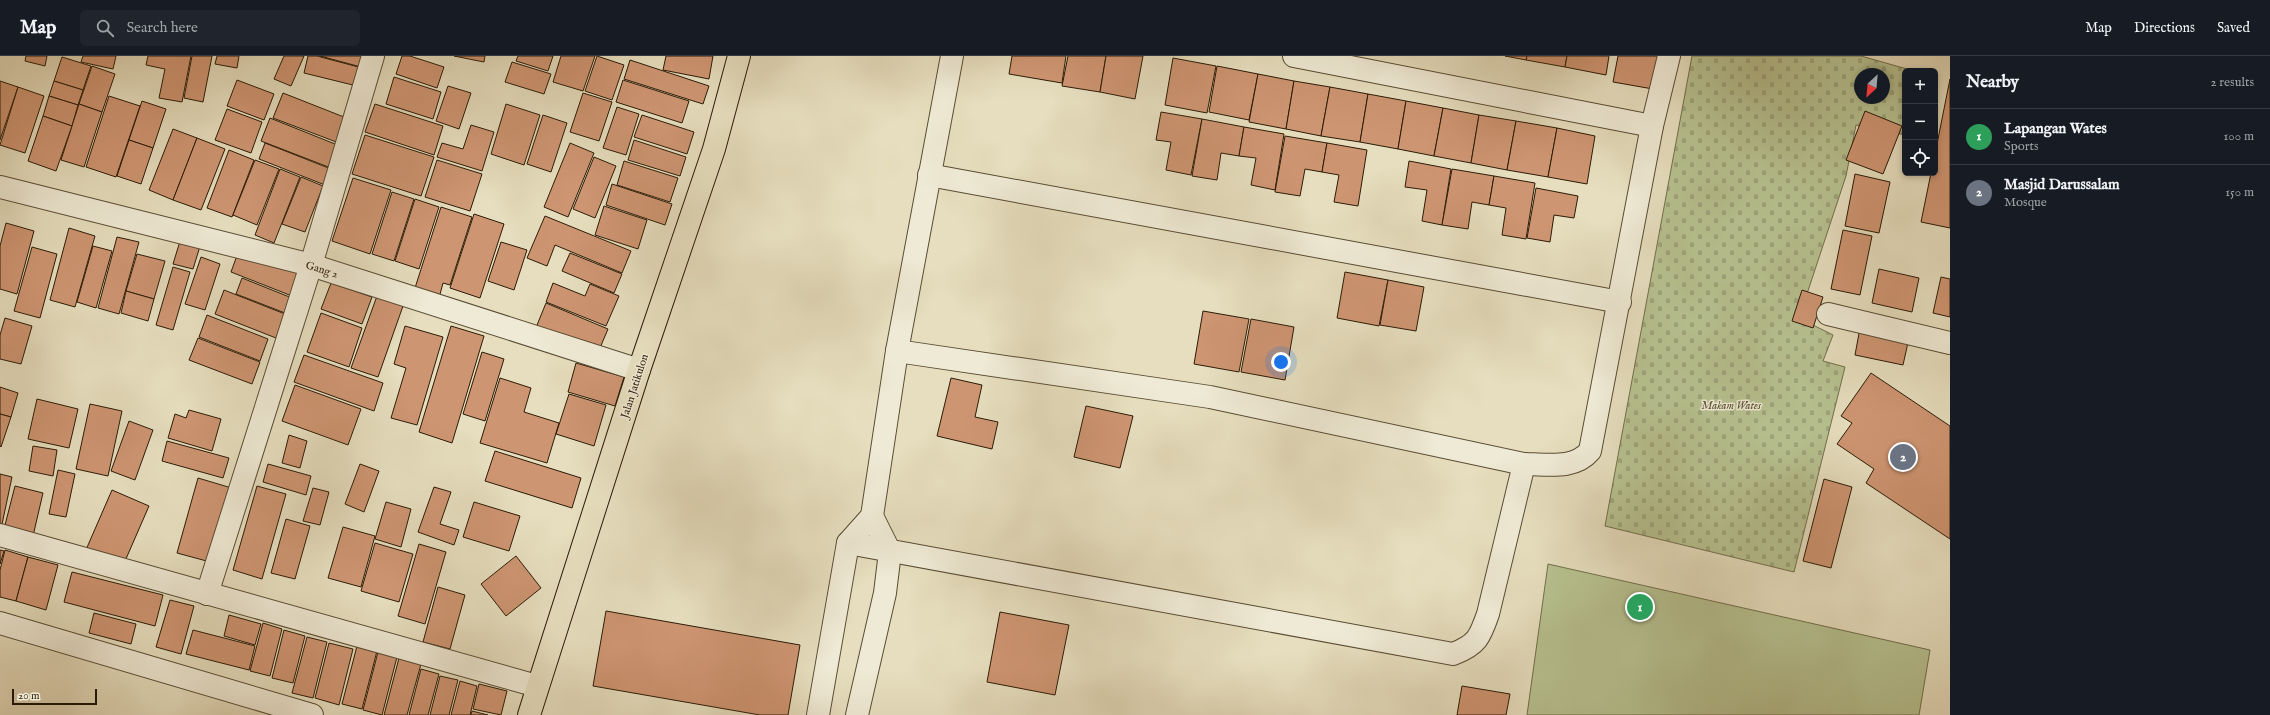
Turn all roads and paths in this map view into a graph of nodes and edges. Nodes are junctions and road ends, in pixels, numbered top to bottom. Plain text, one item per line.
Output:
1 (373, 56) edge
2 (739, 56) edge
3 (952, 56) edge
4 (1294, 56) edge
5 (1669, 56) edge
6 (1652, 126) junction
7 (930, 175) junction
8 (0, 187) edge
9 (310, 265) junction
10 (1620, 302) junction
11 (1828, 314) dead end
12 (1950, 343) edge
13 (896, 351) junction
14 (639, 370) junction
15 (1524, 464) junction
16 (872, 516) junction
17 (0, 535) edge
18 (848, 543) junction
19 (890, 552) junction
20 (207, 594) junction
21 (0, 623) edge
22 (538, 686) junction
23 (312, 715) edge
24 (529, 715) edge
25 (818, 715) edge
26 (857, 715) edge

1 - 9 street
2 - 14 main road, Jalan Jatikulon
3 - 7 street
4 - 6 street
5 - 6 street
6 - 10 street
7 - 10 street
7 - 13 street
8 - 9 street, Gang 2
9 - 14 street, Gang 2
9 - 20 street
10 - 15 street
11 - 12 street
13 - 15 street
13 - 16 street
14 - 22 main road, Jalan Jatikulon
15 - 19 street
16 - 18 street
16 - 19 street
17 - 20 street
18 - 19 street
18 - 25 street
19 - 26 street
20 - 22 street
21 - 23 street
22 - 24 main road, Jalan Jatikulon

